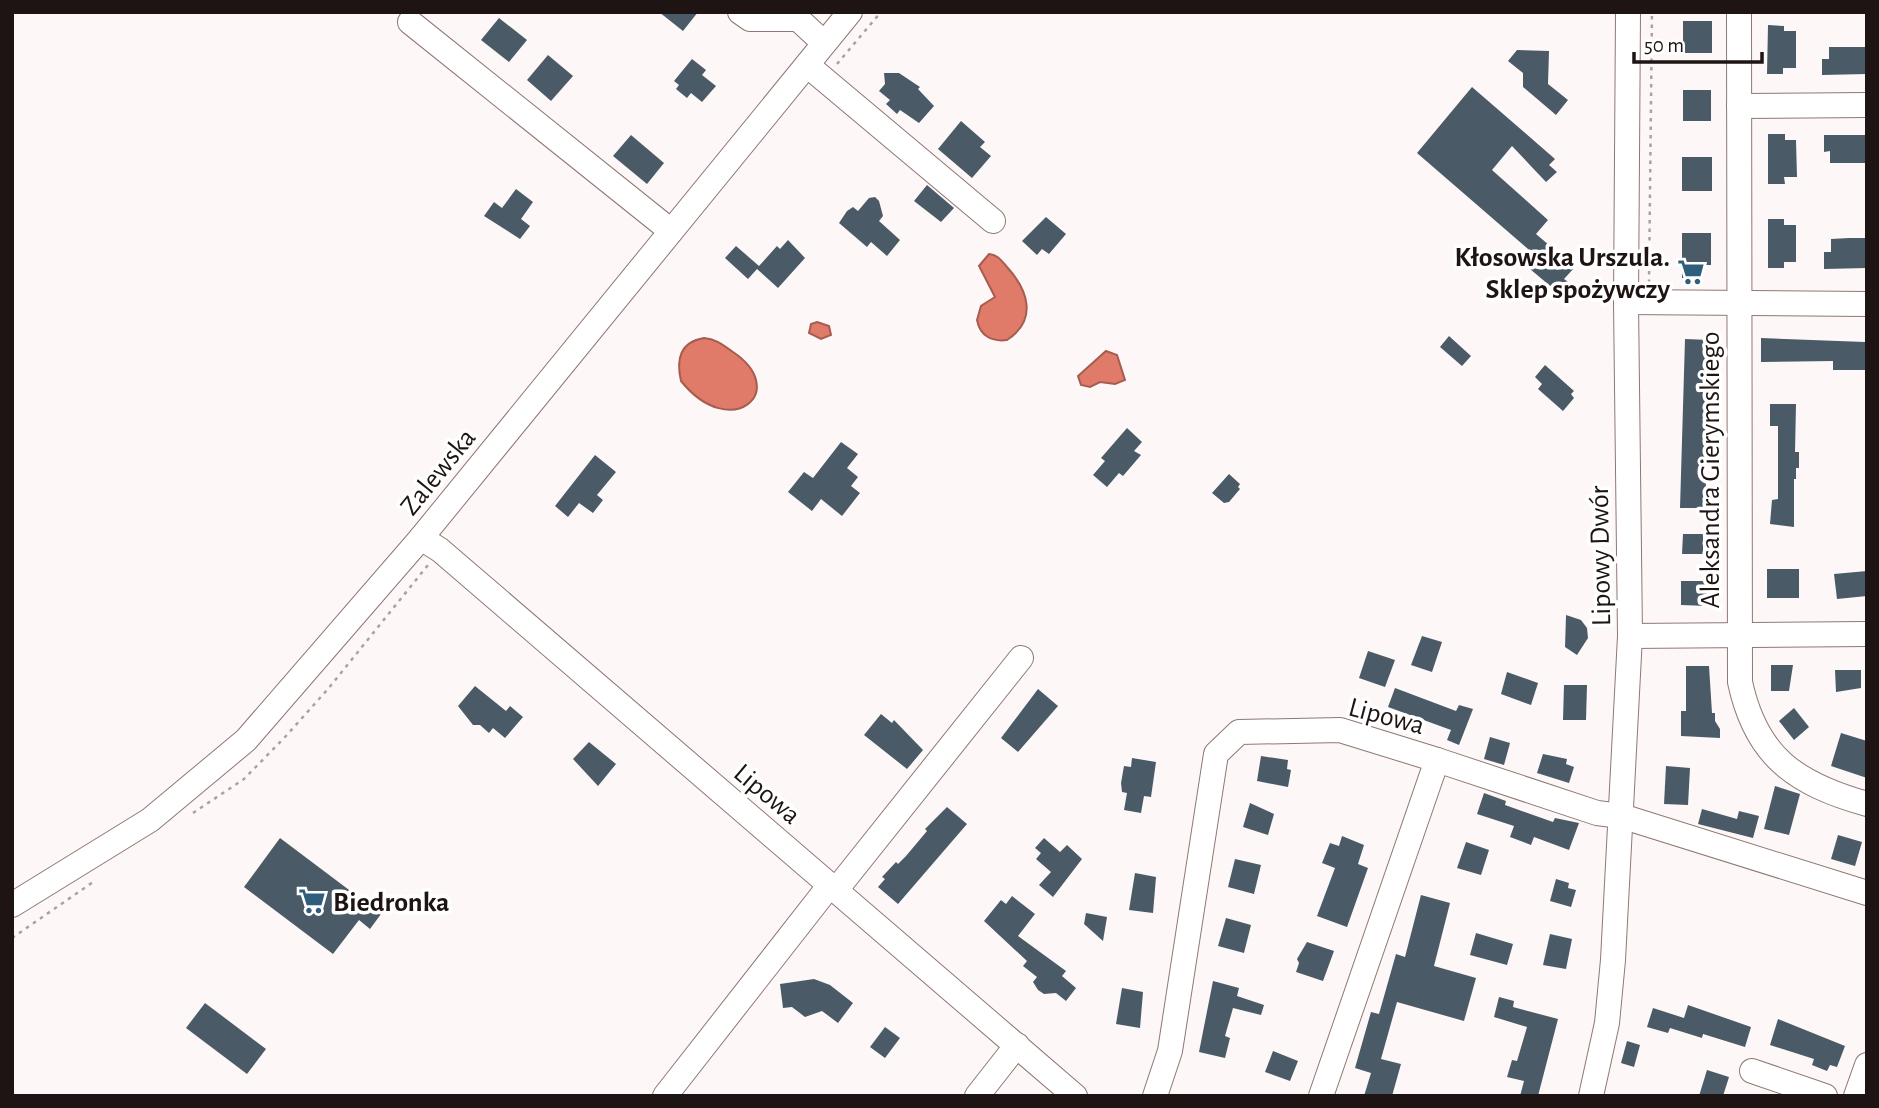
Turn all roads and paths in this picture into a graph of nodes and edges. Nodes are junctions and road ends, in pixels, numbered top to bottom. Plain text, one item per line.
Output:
1 (740, 12) edge
2 (850, 12) edge
3 (1628, 12) edge
4 (1739, 12) edge
5 (410, 22) dead end
6 (824, 43) junction
7 (807, 65) junction
8 (1867, 105) edge
9 (1739, 106) junction
10 (993, 221) dead end
11 (671, 232) junction
12 (1626, 302) junction
13 (1740, 304) junction
14 (1867, 304) edge
15 (421, 538) junction
16 (1867, 634) edge
17 (1630, 636) junction
18 (1739, 636) junction
19 (1021, 659) dead end
20 (1437, 760) junction
21 (1867, 804) edge
22 (1621, 816) junction
23 (833, 888) junction
24 (1867, 893) edge
25 (12, 905) edge
26 (1017, 1045) junction
27 (1867, 1065) edge
28 (1752, 1071) dead end
29 (665, 1096) edge
30 (977, 1096) edge
31 (1075, 1096) edge
32 (1155, 1096) edge
33 (1321, 1096) edge
34 (1591, 1096) edge
35 (1825, 1096) edge
36 (1856, 1096) edge

1 - 6 street
2 - 6 street, Zalewska
3 - 12 street, Lipowy Dwór
4 - 9 street, Aleksandra Gierymskiego
5 - 11 street
6 - 7 street, Zalewska
7 - 10 street
7 - 11 street, Zalewska
8 - 9 street
9 - 13 street, Aleksandra Gierymskiego
11 - 15 street, Zalewska
12 - 13 street
12 - 17 street, Lipowy Dwór
13 - 14 street
13 - 18 street, Aleksandra Gierymskiego
15 - 23 street, Lipowa
15 - 25 street, Zalewska
16 - 18 street
17 - 18 street
17 - 22 street, Lipowy Dwór
18 - 21 street, Aleksandra Gierymskiego
19 - 23 street
20 - 22 street, Lipowa
20 - 32 street, Lipowa
20 - 33 street, Lipowa
22 - 24 street, Lipowa
22 - 34 street, Lipowy Dwór
23 - 26 street, Lipowa
23 - 29 street
26 - 30 street
26 - 31 street, Lipowa
27 - 36 street
28 - 35 street

